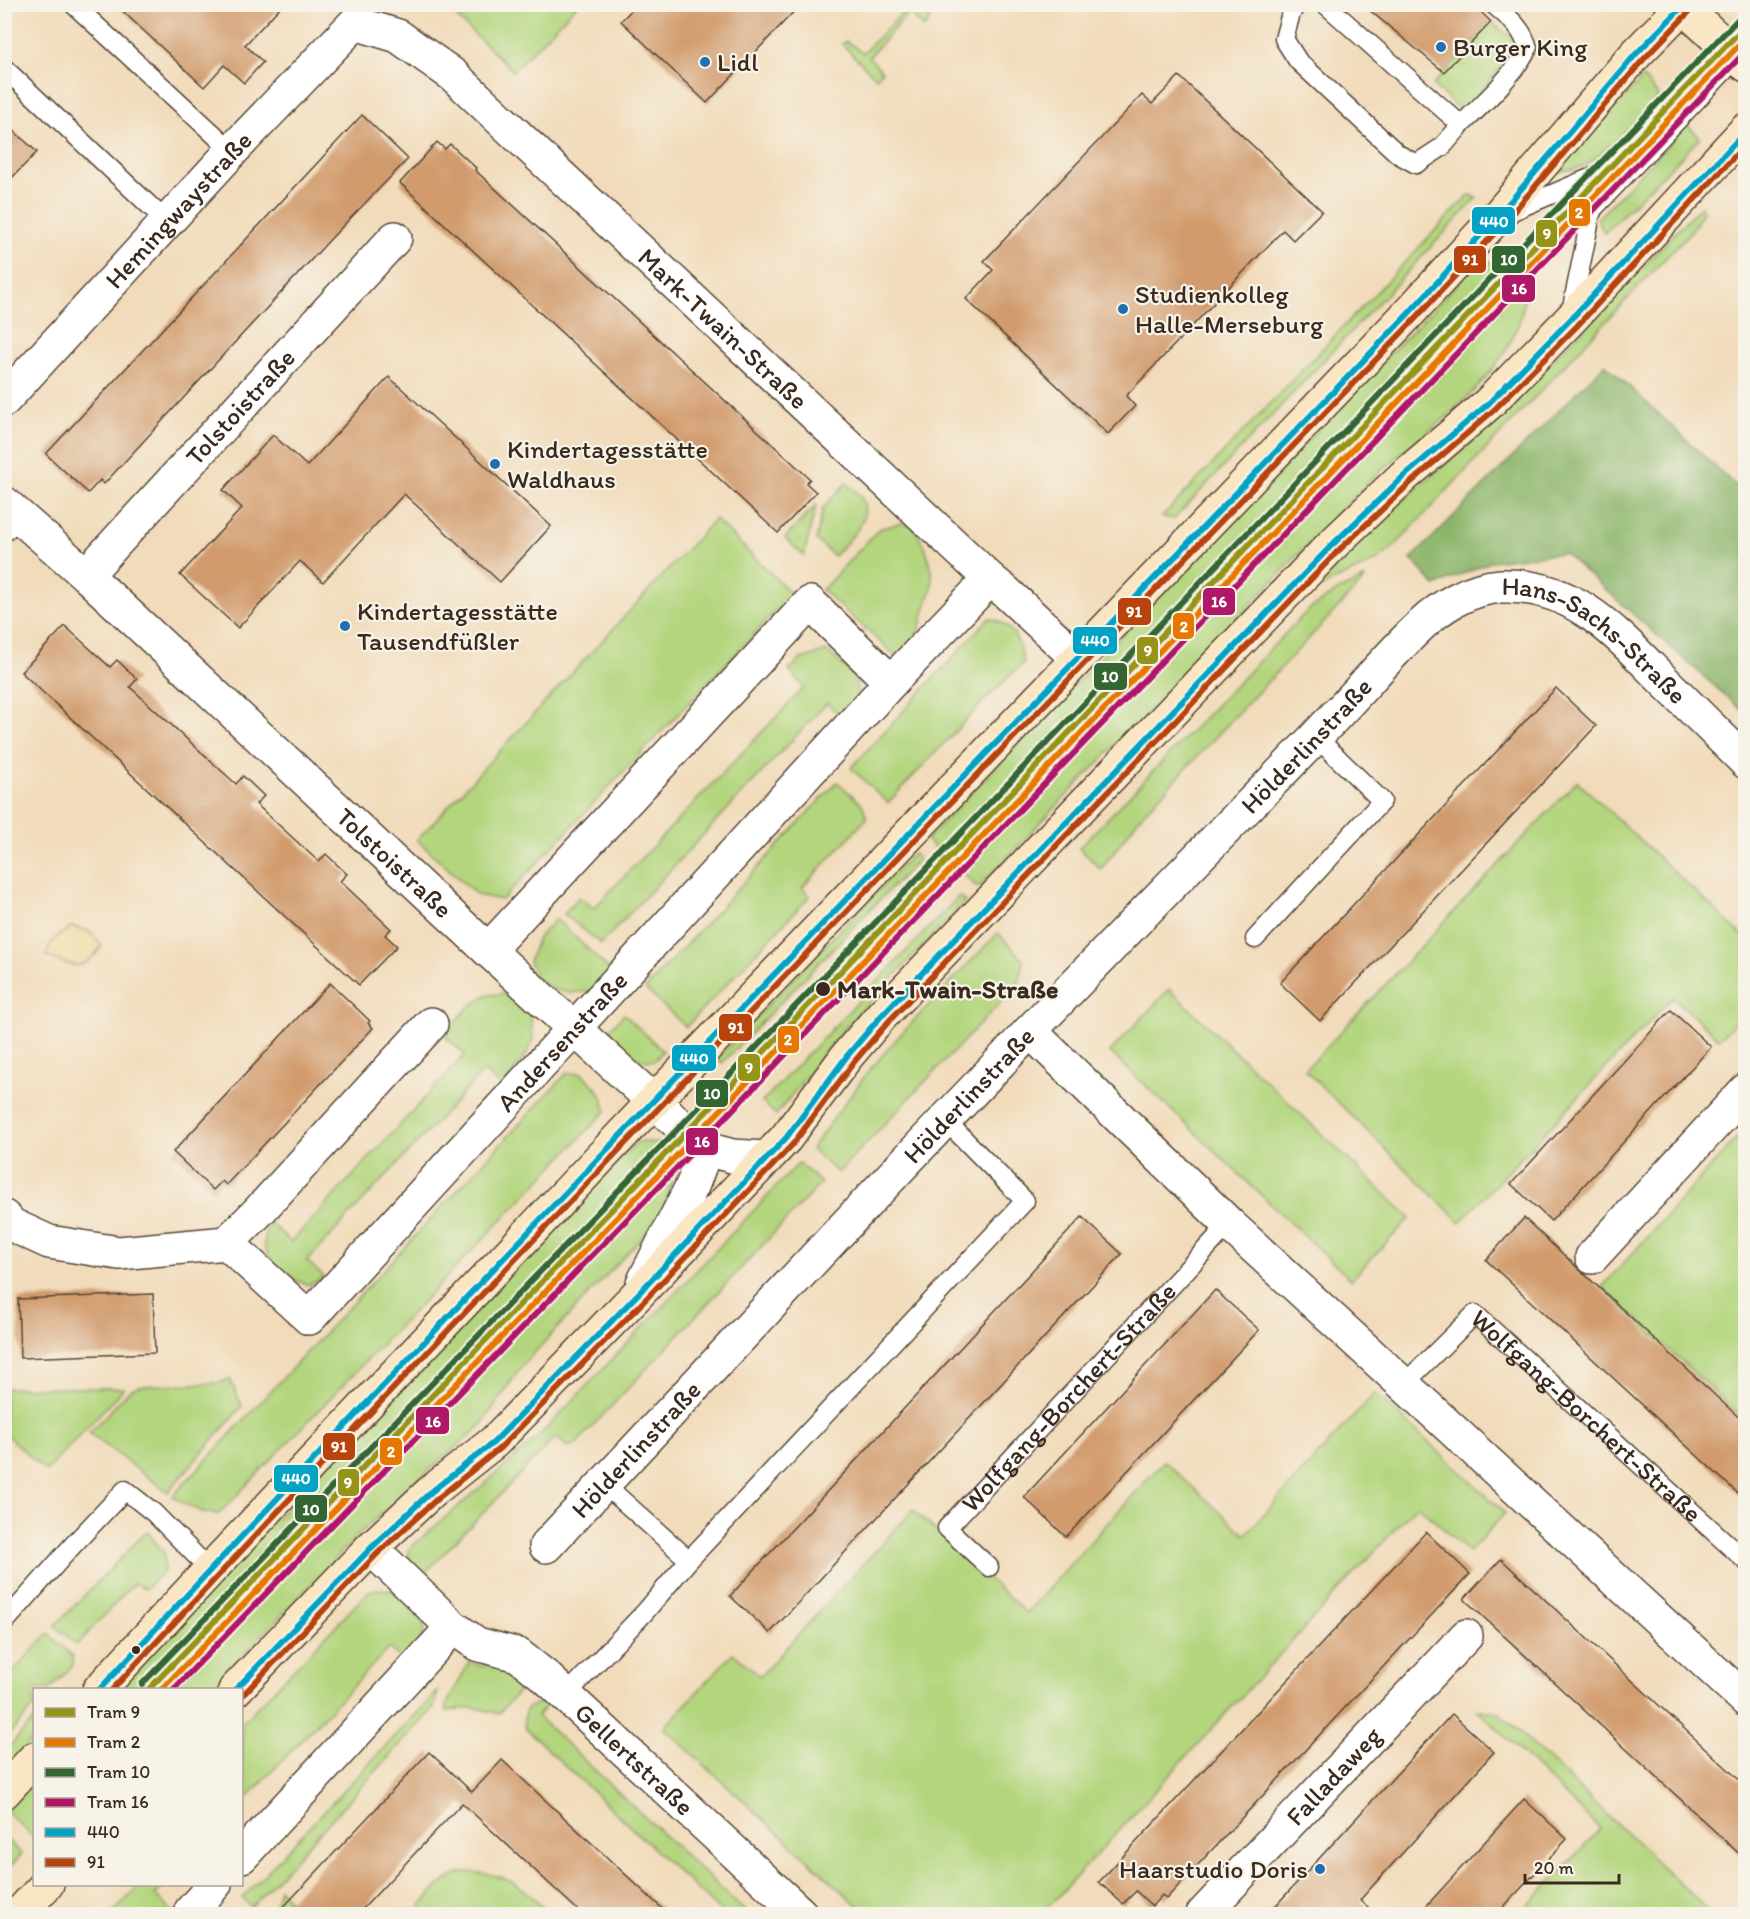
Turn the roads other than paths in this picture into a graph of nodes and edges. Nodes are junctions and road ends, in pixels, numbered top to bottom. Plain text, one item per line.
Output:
1 (73, 4) edge
2 (1297, 4) edge
3 (1325, 4) edge
4 (1493, 4) edge
5 (1683, 5) edge
6 (355, 23) joint
7 (1740, 48) edge
8 (4, 68) edge
9 (1461, 125) junction
10 (1746, 130) edge
11 (231, 151) junction
12 (1497, 217) junction
13 (168, 223) junction
14 (395, 238) dead end
15 (1569, 320) junction
16 (4, 400) edge
17 (9, 517) edge
18 (86, 575) junction
19 (990, 579) junction
20 (1421, 625) joint
21 (1077, 658) junction
22 (891, 682) junction
23 (1316, 737) junction
24 (1746, 762) edge
25 (1255, 939) dead end
26 (488, 950) junction
27 (431, 1024) dead end
28 (575, 1028) junction
29 (1030, 1031) junction
30 (1746, 1090) edge
31 (654, 1101) junction
32 (944, 1119) junction
33 (706, 1149) junction
34 (766, 1158) junction
35 (4, 1217) edge
36 (1228, 1224) junction
37 (227, 1243) junction
38 (1592, 1257) dead end
39 (637, 1295) junction
40 (1403, 1385) junction
41 (604, 1484) junction
42 (546, 1546) dead end
43 (371, 1548) junction
44 (689, 1560) junction
45 (1746, 1561) edge
46 (989, 1567) dead end
47 (210, 1570) junction
48 (4, 1623) edge
49 (453, 1627) junction
50 (1466, 1636) dead end
51 (100, 1688) edge
52 (236, 1688) edge
53 (566, 1695) junction
54 (1746, 1700) edge
55 (33, 1760) edge
56 (4, 1792) edge
57 (243, 1855) edge
58 (45, 1886) edge
59 (213, 1886) edge
60 (191, 1911) dead end
61 (19, 1914) edge
62 (801, 1914) edge
63 (1203, 1914) edge

1 - 11 lane
2 - 9 lane
3 - 9 lane
4 - 9 lane
5 - 7 main road
5 - 12 main road
6 - 11 street, Hemingwaystraße
6 - 19 street, Mark-Twain-Straße
7 - 12 lane
7 - 15 lane
8 - 13 lane
10 - 15 main road
11 - 13 street, Hemingwaystraße
12 - 21 main road
13 - 16 street, Hemingwaystraße
14 - 18 street, Tolstoistraße
15 - 34 main road
17 - 18 street, Tolstoistraße
18 - 26 street, Tolstoistraße
19 - 21 street, Mark-Twain-Straße
19 - 22 street, Andersenstraße
20 - 23 street, Hölderlinstraße
20 - 24 street, Hans-Sachs-Straße
21 - 31 main road
22 - 26 street
22 - 28 street, Andersenstraße
23 - 25 lane
23 - 29 street, Hölderlinstraße
26 - 28 street, Tolstoistraße
27 - 37 street
28 - 31 street, Tolstoistraße
28 - 37 street, Andersenstraße
29 - 32 street, Hölderlinstraße
29 - 36 street
30 - 38 street
31 - 33 street, Tolstoistraße
31 - 47 main road
32 - 41 street, Hölderlinstraße
32 - 44 lane
33 - 34 street
33 - 39 street
34 - 39 main road
35 - 37 street
36 - 40 street
36 - 46 lane, Wolfgang-Borchert-Straße
39 - 43 main road
40 - 45 lane, Wolfgang-Borchert-Straße
40 - 54 street
41 - 42 street, Hölderlinstraße
41 - 44 lane
43 - 49 street, Gellertstraße
43 - 52 main road
44 - 53 lane
47 - 48 lane
47 - 51 main road
49 - 53 street, Gellertstraße
49 - 57 street
50 - 63 street, Falladaweg
53 - 62 street, Gellertstraße
55 - 56 main road
58 - 61 main road
59 - 60 street

